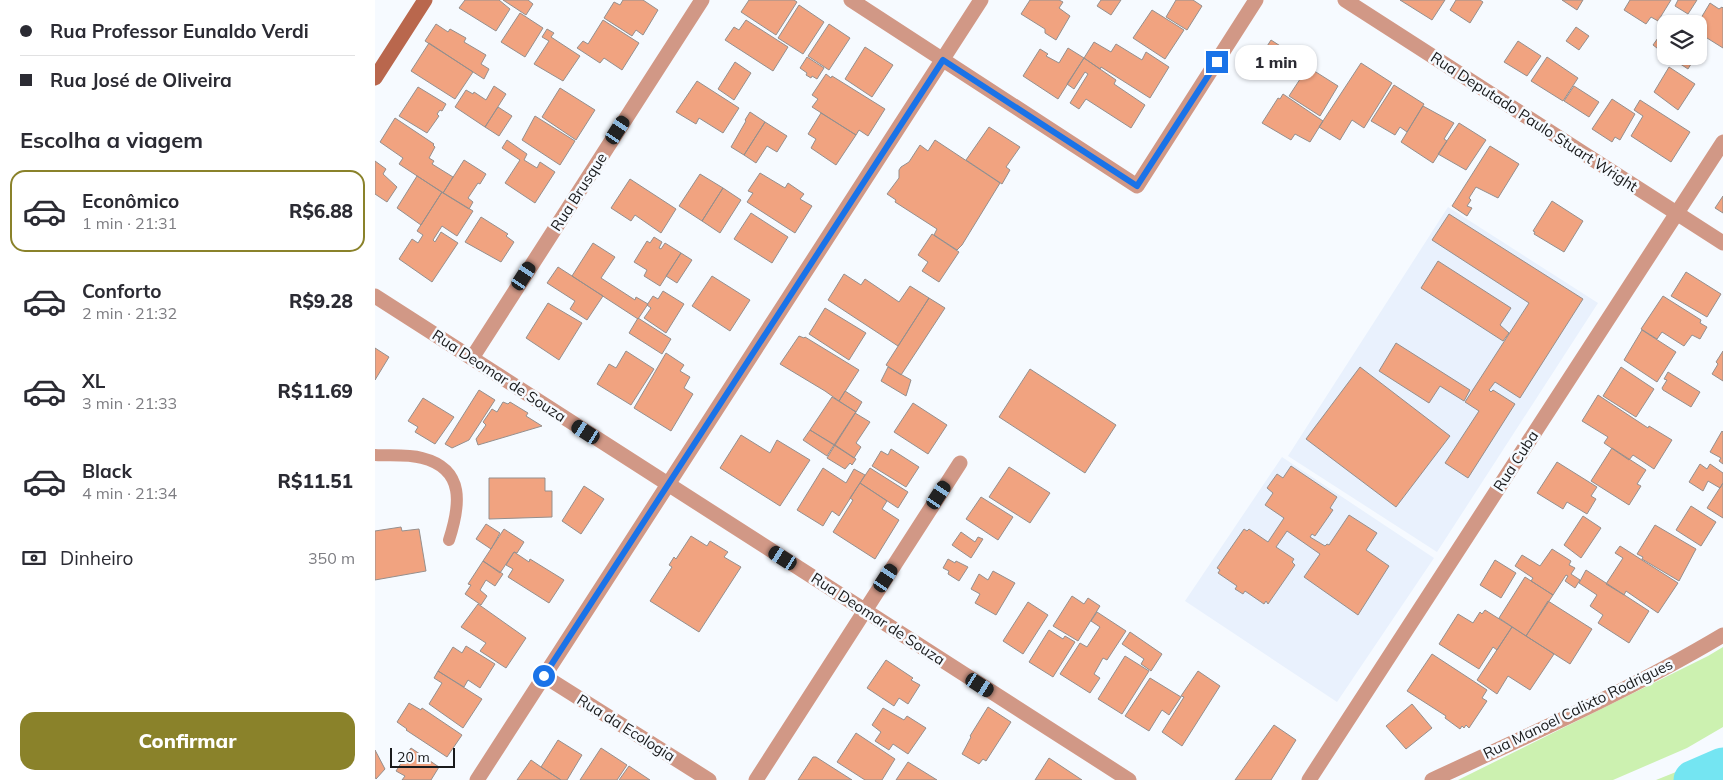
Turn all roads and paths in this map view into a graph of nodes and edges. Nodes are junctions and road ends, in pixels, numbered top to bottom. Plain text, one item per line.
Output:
1 (425, 0) edge
2 (702, 0) edge
3 (851, 0) edge
4 (981, 0) edge
5 (1256, 0) edge
6 (1345, 0) edge
7 (943, 60) junction
8 (375, 78) edge
9 (1723, 142) edge
10 (1677, 214) junction
11 (1723, 244) edge
12 (375, 296) edge
13 (472, 358) junction
14 (375, 456) edge
15 (960, 463) dead end
16 (668, 484) junction
17 (449, 540) dead end
18 (865, 610) junction
19 (1723, 635) edge
20 (544, 676) junction
21 (477, 780) edge
22 (709, 780) edge
23 (756, 780) edge
24 (1129, 780) edge
25 (1309, 780) edge
26 (1432, 780) edge

1 - 8 street
2 - 13 street, Rua Brusque
3 - 7 street
4 - 7 street
5 - 7 street
6 - 10 street, Rua Deputado Paulo Stuart Wright
7 - 16 street
9 - 10 street, Rua Cuba
10 - 11 street, Rua Deputado Paulo Stuart Wright
10 - 25 street, Rua Cuba
12 - 13 street, Rua Deomar de Souza
13 - 16 street, Rua Deomar de Souza
14 - 17 lane
15 - 18 street
16 - 18 street, Rua Deomar de Souza
16 - 20 street
18 - 23 street
18 - 24 street, Rua Deomar de Souza
19 - 26 street, Rua Manoel Calixto Rodrigues
20 - 21 street
20 - 22 street, Rua da Ecologia

